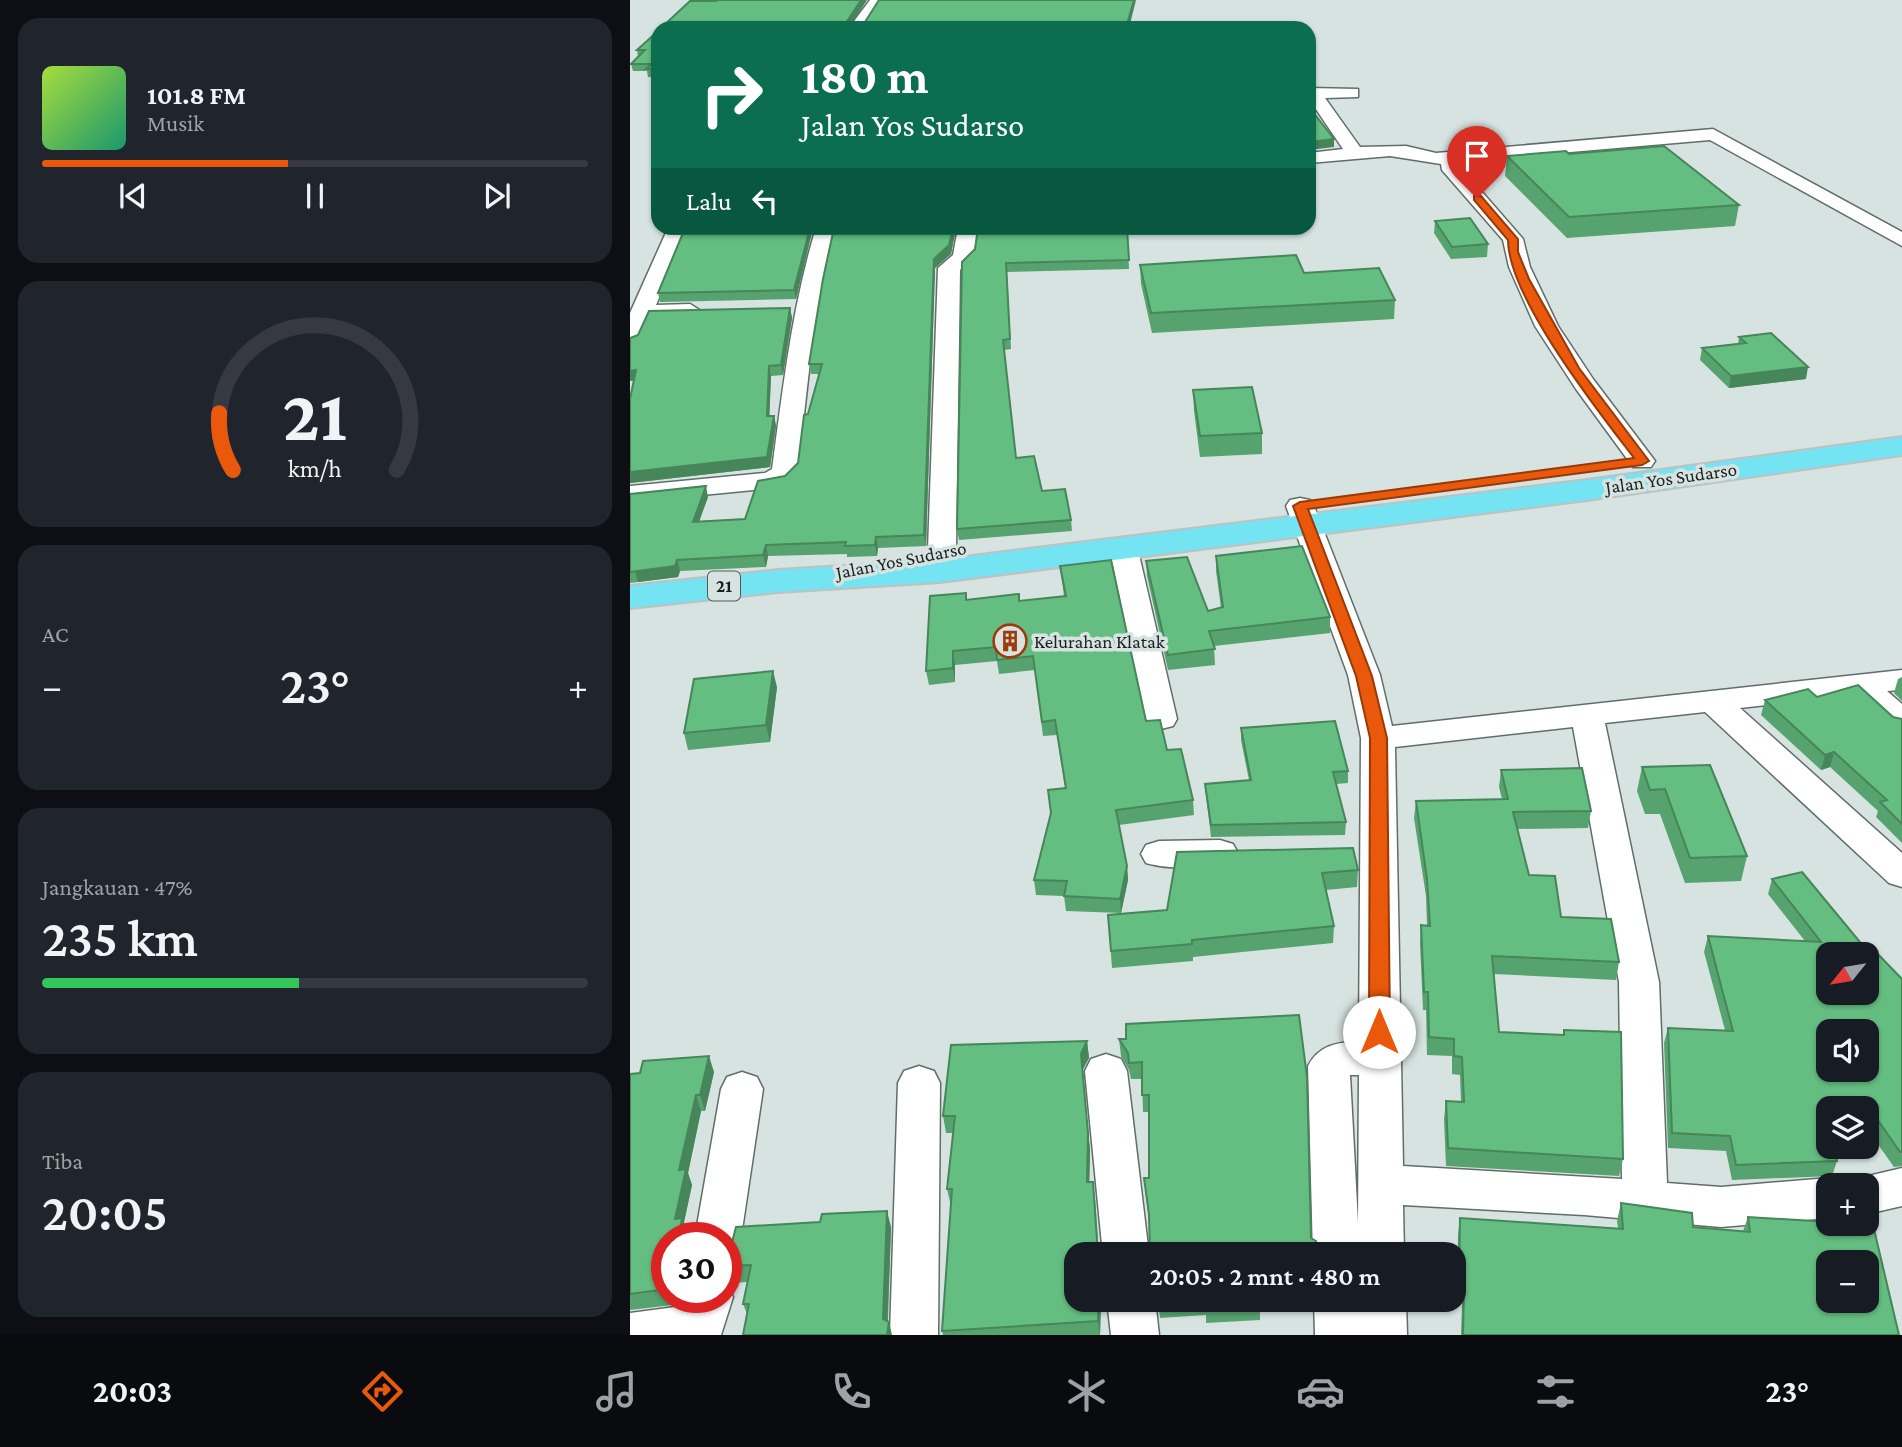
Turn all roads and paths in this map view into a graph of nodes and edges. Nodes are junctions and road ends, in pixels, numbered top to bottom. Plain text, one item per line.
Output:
1 (877, 0) edge
2 (861, 21) edge
3 (1316, 93) edge
4 (1352, 93) dead end
5 (1316, 100) edge
6 (1355, 153) junction
7 (1316, 157) edge
8 (1449, 166) dead end
9 (675, 235) edge
10 (824, 235) edge
11 (967, 235) edge
12 (1902, 240) edge
13 (807, 308) junction
14 (780, 309) edge
15 (711, 310) edge
16 (635, 323) edge
17 (1886, 438) edge
18 (1642, 461) junction
19 (630, 494) edge
20 (1304, 515) junction
21 (1123, 546) junction
22 (942, 550) junction
23 (818, 577) junction
24 (630, 597) edge
25 (1902, 680) edge
26 (1860, 684) junction
27 (1714, 702) junction
28 (1587, 713) junction
29 (1161, 719) edge
30 (1902, 722) edge
31 (1378, 738) junction
32 (1255, 852) edge
33 (1159, 854) dead end
34 (1902, 874) edge
35 (1379, 1058) junction
36 (1106, 1071) dead end
37 (919, 1083) dead end
38 (742, 1089) dead end
39 (1902, 1187) edge
40 (1879, 1192) edge
41 (1816, 1199) edge
42 (1645, 1200) junction
43 (1380, 1219) edge
44 (720, 1222) edge
45 (1335, 1236) edge
46 (1125, 1242) edge
47 (1132, 1312) edge
48 (1351, 1312) edge
49 (706, 1313) edge
50 (1369, 1328) edge
51 (659, 1333) edge
52 (914, 1335) edge
53 (1135, 1335) edge

1 - 2 street
3 - 4 street
5 - 6 street
6 - 7 street
6 - 12 street
8 - 18 street
9 - 16 street
10 - 13 street
11 - 22 street
13 - 14 street
13 - 19 street
15 - 16 street
17 - 18 highway, Jalan Yos Sudarso / 21
17 - 20 highway, Jalan Yos Sudarso / 21
18 - 20 highway, Jalan Yos Sudarso / 21
20 - 21 highway, Jalan Yos Sudarso / 21
20 - 22 highway, Jalan Yos Sudarso / 21
20 - 31 street
21 - 23 highway, Jalan Yos Sudarso / 21
21 - 29 street
22 - 23 highway, Jalan Yos Sudarso / 21
23 - 24 highway, 21
25 - 26 street
26 - 27 street
26 - 30 street
27 - 28 street
27 - 34 street
28 - 31 street
28 - 42 street
31 - 35 street
32 - 33 street
35 - 43 street
35 - 45 street
36 - 46 street
37 - 52 street
38 - 44 street
39 - 40 street
41 - 42 street
42 - 43 street
43 - 45 street
47 - 53 street
48 - 50 street
49 - 51 street

